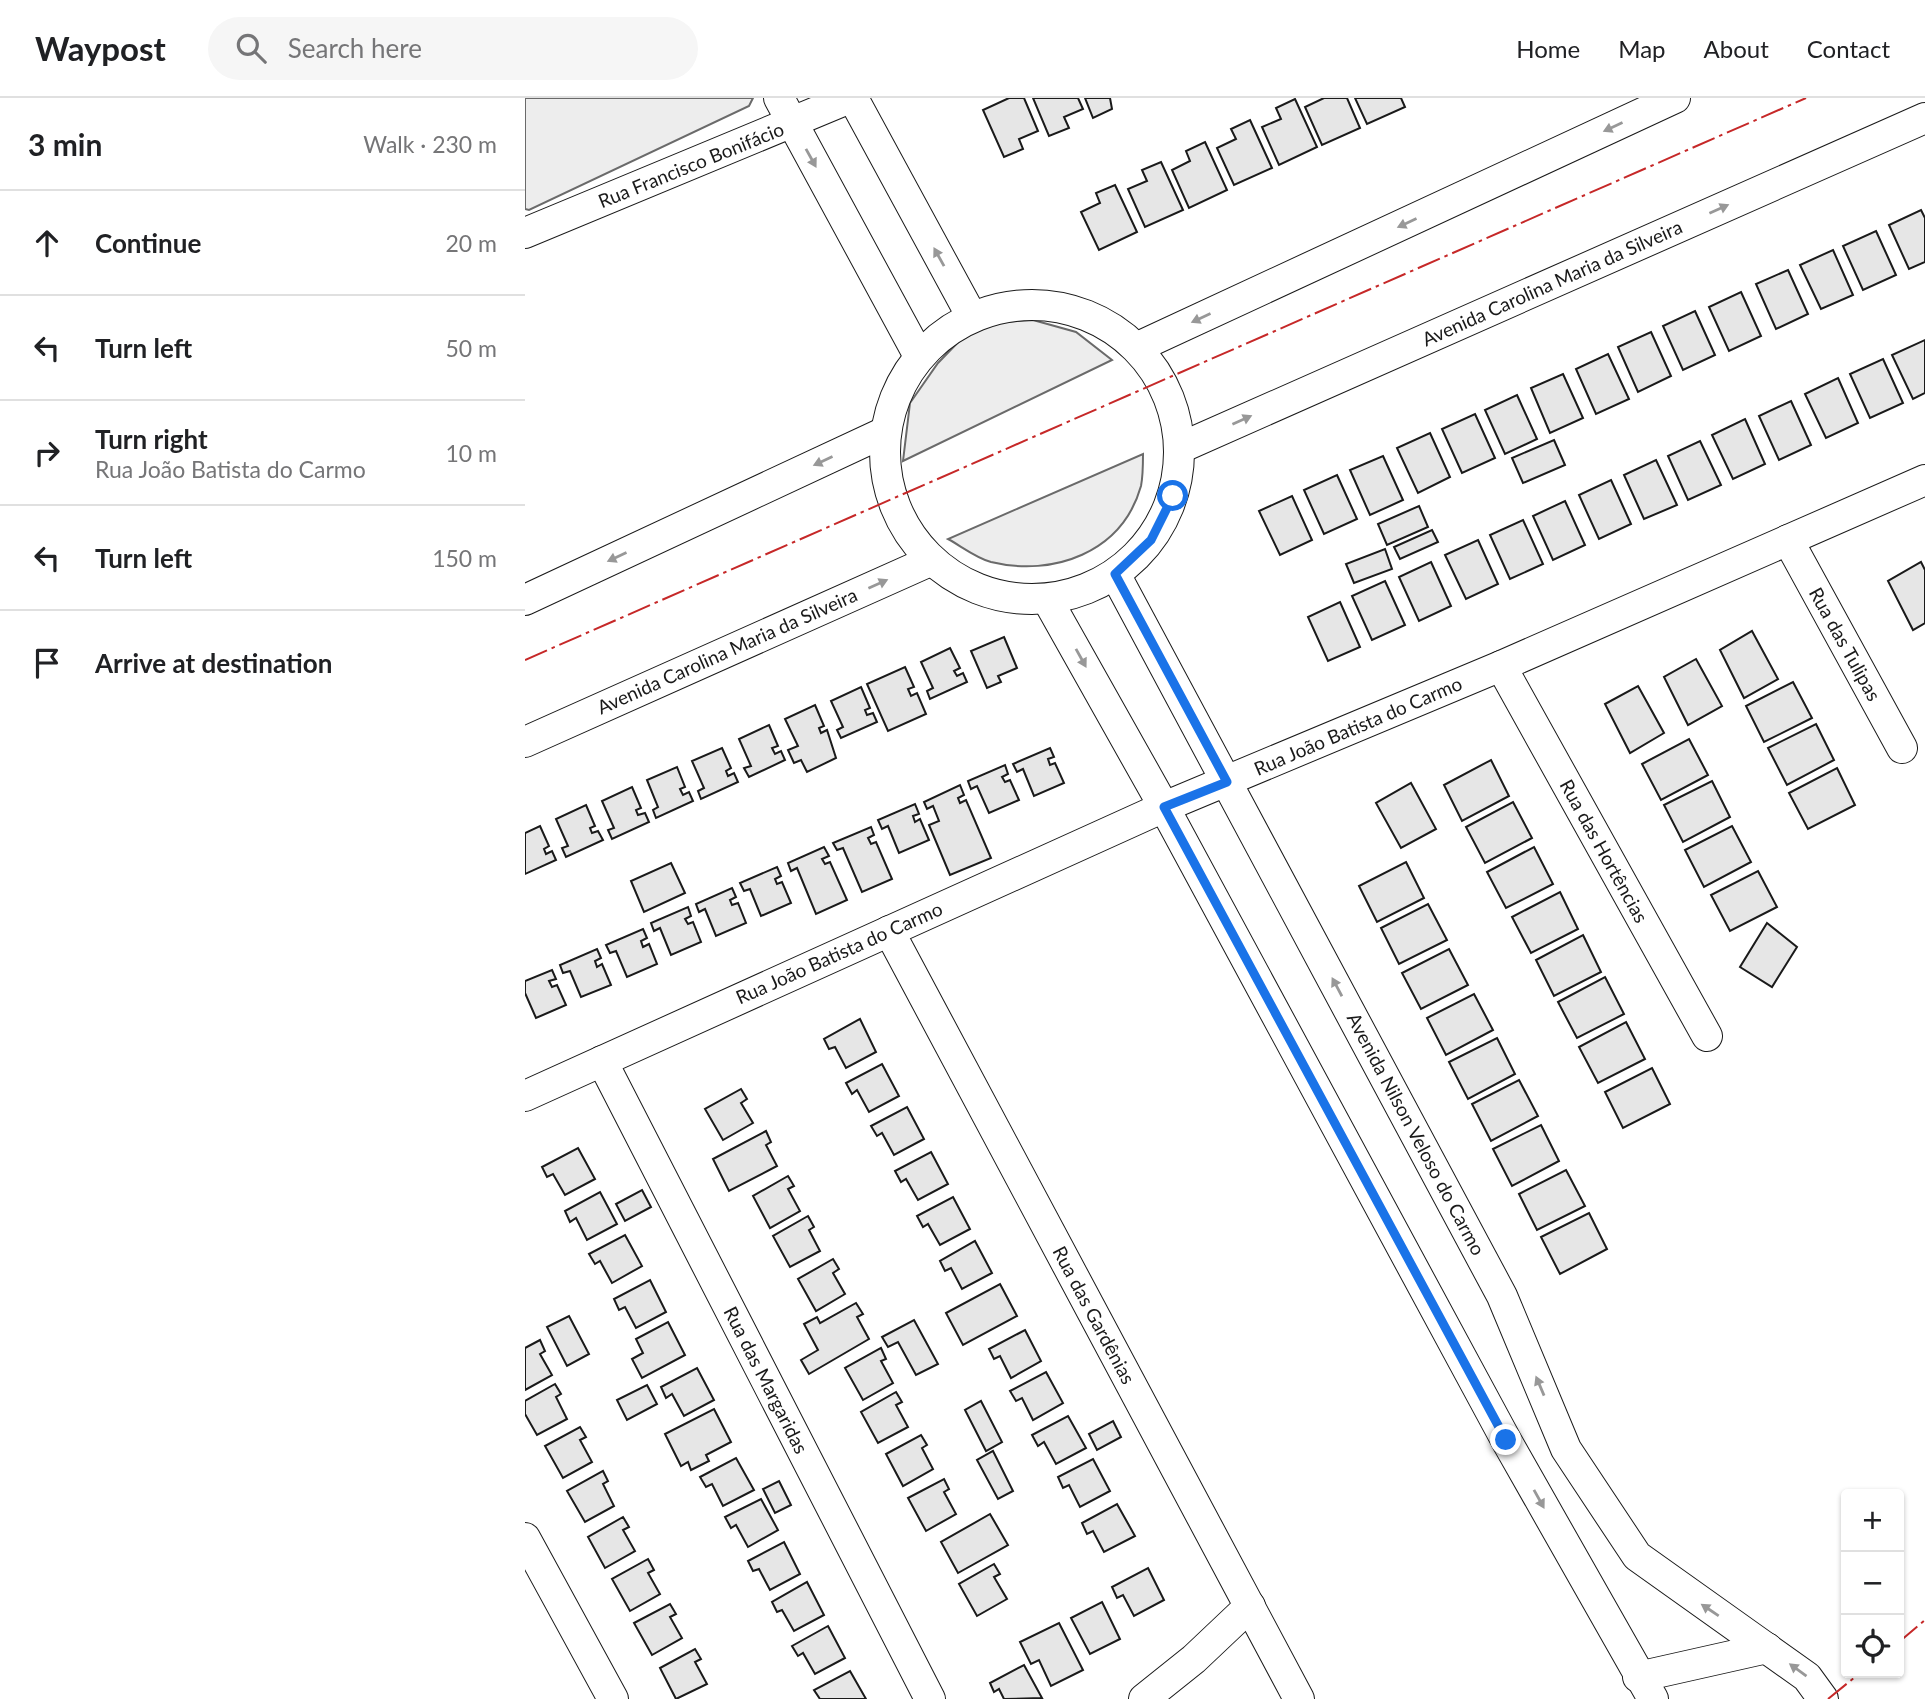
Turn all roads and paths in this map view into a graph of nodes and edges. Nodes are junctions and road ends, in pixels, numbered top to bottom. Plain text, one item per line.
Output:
1 (851, 98) edge
2 (1675, 98) edge
3 (786, 111) edge
4 (1925, 118) edge
5 (528, 230) edge
6 (972, 317) junction
7 (1138, 348) junction
8 (919, 356) junction
9 (885, 432) junction
10 (1180, 447) junction
11 (1925, 480) edge
12 (1788, 540) junction
13 (930, 561) junction
14 (1115, 574) junction
15 (1047, 599) junction
16 (525, 600) edge
17 (1501, 666) junction
18 (525, 742) edge
19 (1902, 748) dead end
20 (1227, 782) junction
21 (1164, 807) junction
22 (889, 930) junction
23 (1707, 1036) dead end
24 (602, 1061) junction
25 (525, 1096) edge
26 (525, 1538) edge
27 (1250, 1606) junction
28 (1767, 1648) junction
29 (1641, 1692) edge
30 (613, 1699) edge
31 (930, 1699) edge
32 (1144, 1699) edge
33 (1299, 1699) edge
34 (1823, 1699) edge

1 - 3 street, Rua Francisco Bonifácio
6 -> 1 street
2 -> 7 street
3 - 5 street, Rua Francisco Bonifácio
3 -> 8 street
10 -> 4 street, Avenida Carolina Maria da Silveira
6 - 7 street
6 - 8 street
7 - 10 street
8 - 9 street
9 - 13 street
9 -> 16 street
10 - 14 street
11 - 12 street, Rua João Batista do Carmo
12 - 17 street, Rua João Batista do Carmo
12 - 19 street, Rua das Tulipas
13 - 15 street
18 -> 13 street, Avenida Carolina Maria da Silveira
14 - 15 street
14 - 20 street, Avenida Nilson Veloso do Carmo
15 -> 21 street
17 - 20 street, Rua João Batista do Carmo
17 - 23 street, Rua das Hortências
20 - 21 street, Rua João Batista do Carmo
28 -> 20 street, Avenida Nilson Veloso do Carmo
21 - 22 street, Rua João Batista do Carmo
21 -> 29 street
22 - 24 street, Rua João Batista do Carmo
22 - 27 street, Rua das Gardênias
24 - 25 street, Rua João Batista do Carmo
24 - 31 street, Rua das Margaridas
26 - 30 street
27 - 32 street
27 - 33 street, Rua das Gardênias
28 - 29 street
34 -> 28 street, Avenida Nilson Veloso do Carmo

